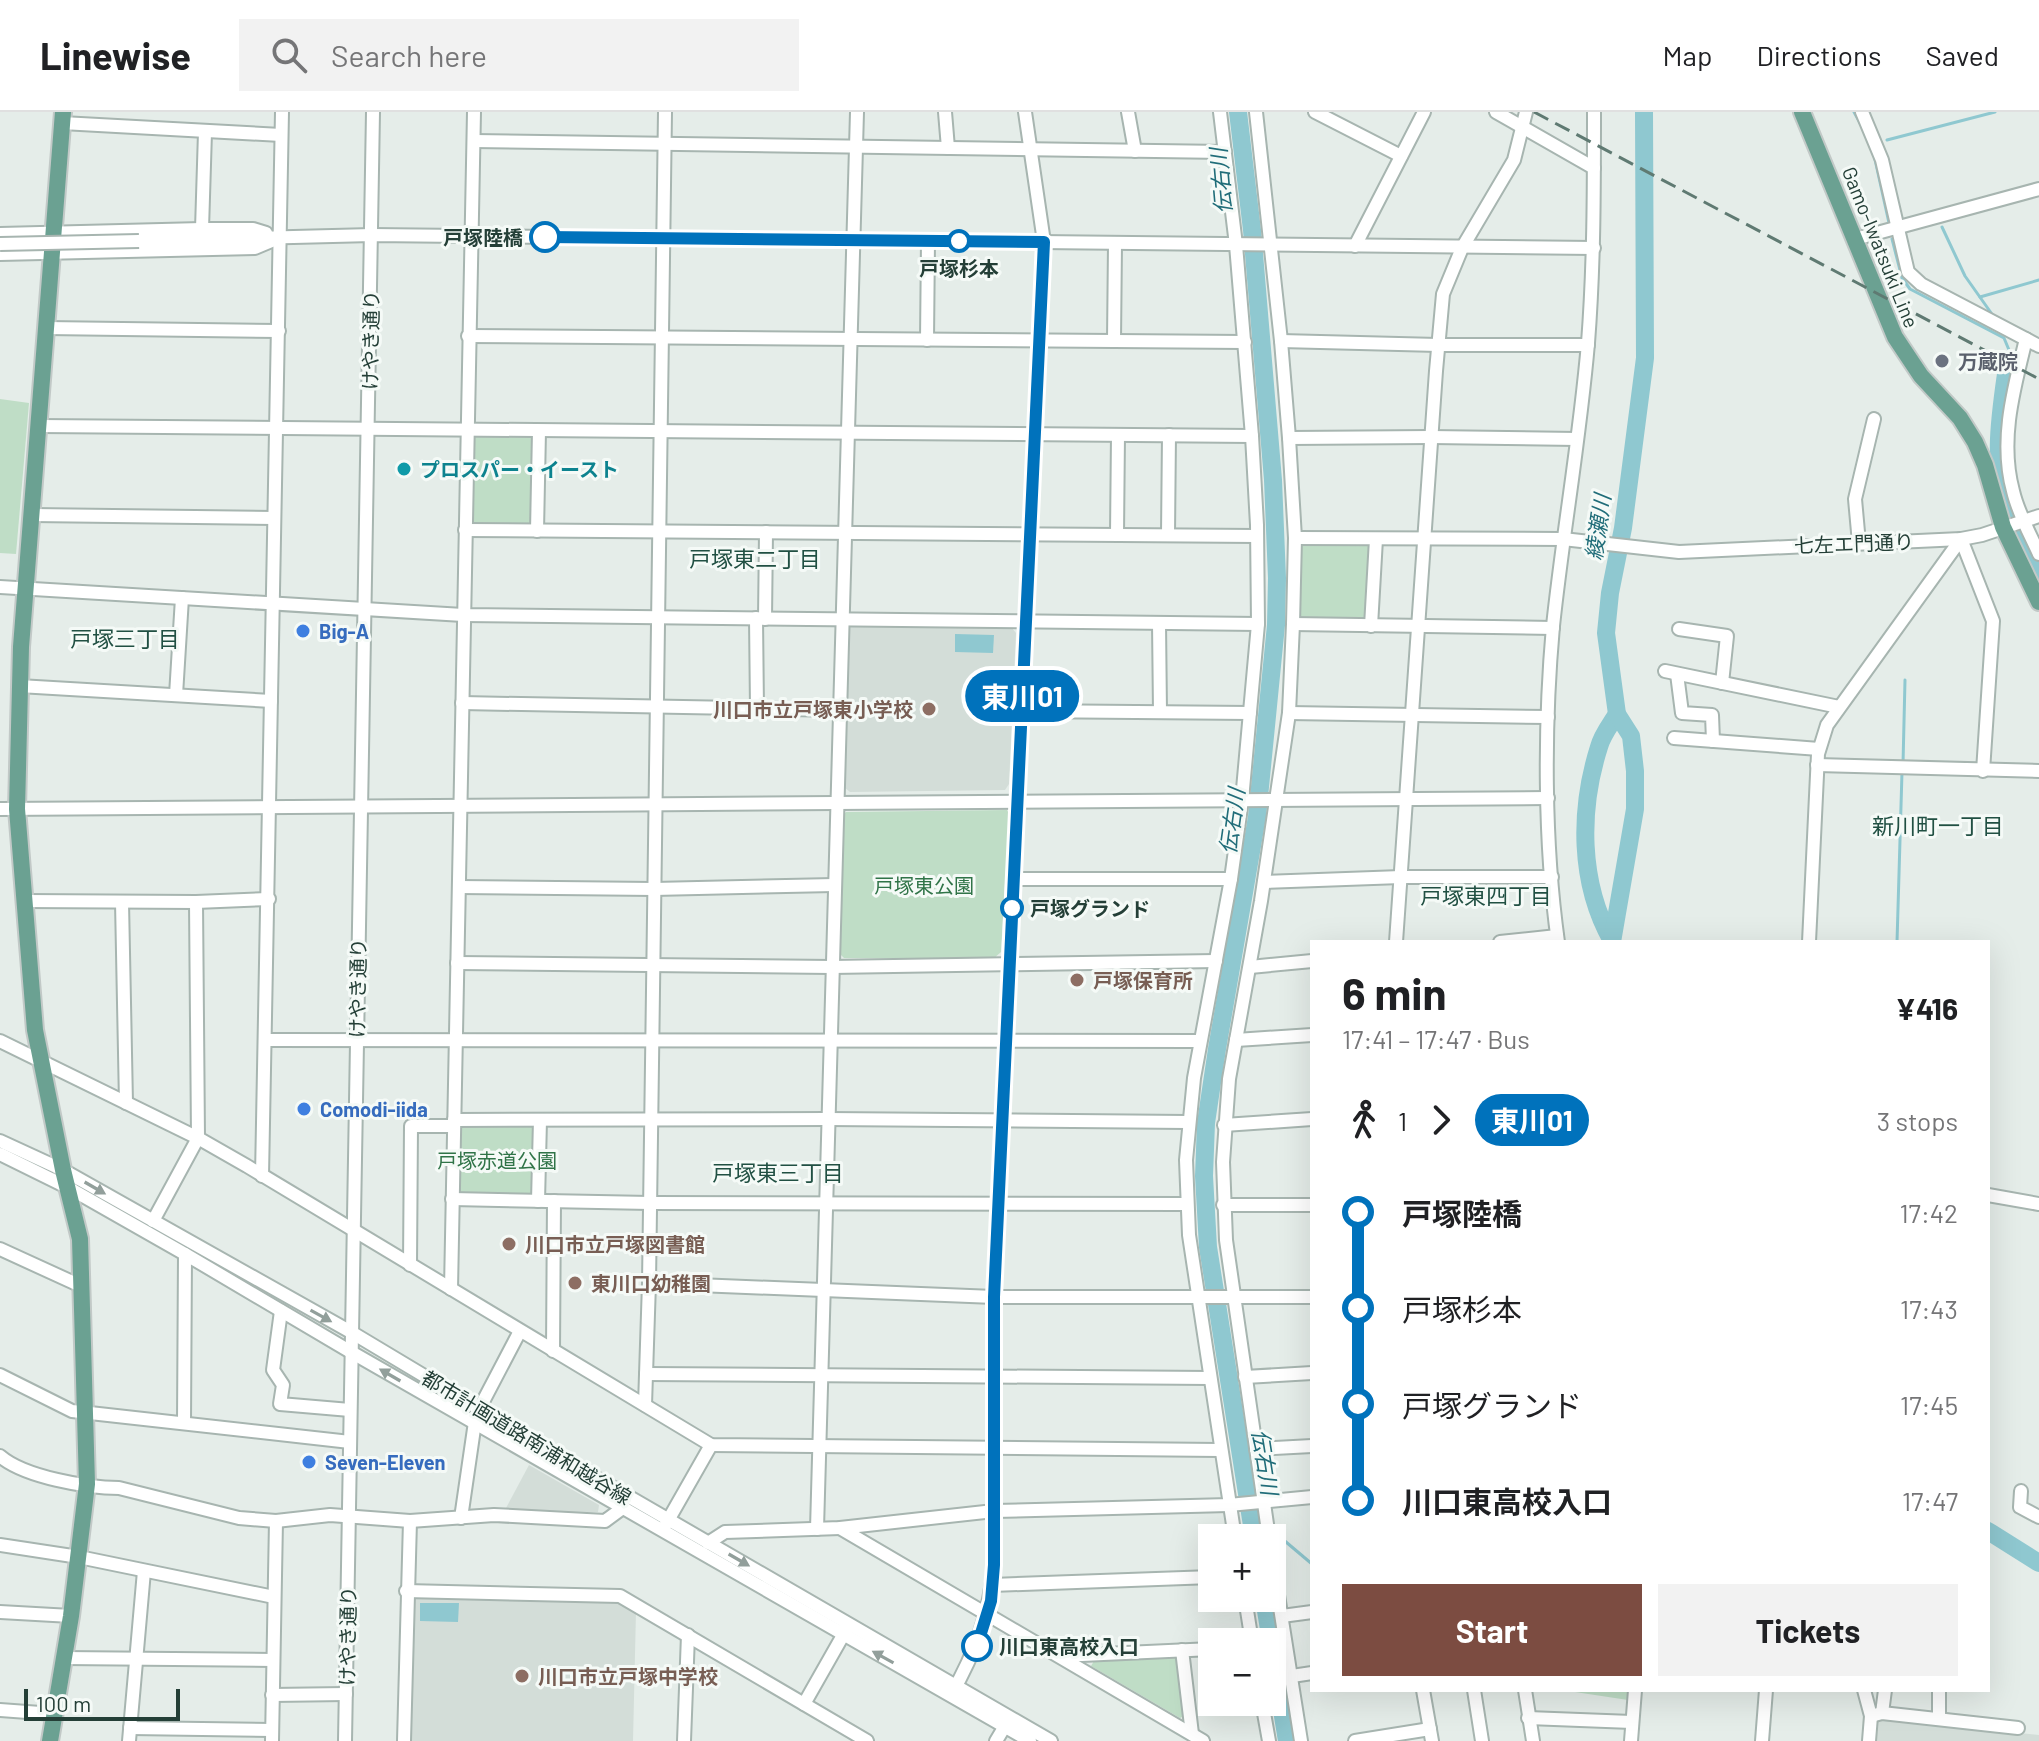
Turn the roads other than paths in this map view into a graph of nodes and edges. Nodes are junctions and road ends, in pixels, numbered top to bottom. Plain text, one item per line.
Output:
1 (282, 112) edge
2 (373, 112) edge
3 (474, 112) edge
4 (665, 112) edge
5 (857, 112) edge
6 (945, 112) edge
7 (1025, 112) edge
8 (1128, 112) edge
9 (1220, 112) edge
10 (1256, 112) edge
11 (1315, 112) edge
12 (1424, 112) edge
13 (1496, 112) edge
14 (1526, 112) edge
15 (1594, 112) edge
16 (1802, 112) edge
17 (1862, 112) edge
18 (62, 118) edge
19 (1523, 127) junction
20 (205, 132) junction
21 (281, 135) junction
22 (474, 141) junction
23 (665, 145) junction
24 (856, 147) junction
25 (948, 148) junction
26 (1031, 151) junction
27 (1135, 151) junction
28 (1225, 152) junction
29 (1401, 156) junction
30 (1594, 168) junction
31 (2039, 189) edge
32 (1896, 227) junction
33 (202, 229) junction
34 (0, 234) edge
35 (54, 234) junction
36 (372, 235) junction
37 (280, 237) junction
38 (471, 237) junction
39 (665, 239) junction
40 (1855, 239) junction
41 (855, 240) junction
42 (928, 241) junction
43 (1044, 242) junction
44 (0, 244) edge
45 (1115, 244) junction
46 (1240, 245) junction
47 (1269, 245) junction
48 (1355, 246) junction
49 (1462, 248) junction
50 (1594, 248) junction
51 (52, 253) junction
52 (0, 254) edge
53 (46, 328) junction
54 (279, 331) junction
55 (468, 336) junction
56 (851, 338) junction
57 (661, 339) junction
58 (2026, 339) junction
59 (927, 340) junction
60 (1041, 341) junction
61 (1114, 341) junction
62 (1281, 341) junction
63 (1245, 342) junction
64 (1438, 345) junction
65 (1588, 345) junction
66 (2039, 346) edge
67 (1874, 419) dead end
68 (39, 426) junction
69 (276, 428) junction
70 (368, 429) junction
71 (466, 430) junction
72 (539, 431) junction
73 (660, 432) junction
74 (848, 433) junction
75 (1118, 435) junction
76 (1169, 435) junction
77 (1036, 436) junction
78 (1252, 436) junction
79 (1431, 437) junction
80 (1289, 438) junction
81 (1577, 439) junction
82 (32, 515) junction
83 (2039, 516) edge
84 (274, 518) junction
85 (2023, 520) junction
86 (2003, 527) junction
87 (465, 530) junction
88 (537, 531) junction
89 (766, 532) junction
90 (845, 532) junction
91 (659, 533) junction
92 (1031, 534) junction
93 (1117, 534) junction
94 (1168, 534) junction
95 (1257, 536) junction
96 (1295, 538) junction
97 (1424, 538) junction
98 (1376, 539) junction
99 (1961, 539) junction
100 (1569, 540) junction
101 (1859, 543) junction
102 (2039, 554) edge
103 (0, 587) edge
104 (27, 588) junction
105 (182, 598) junction
106 (2039, 602) edge
107 (273, 603) junction
108 (364, 609) junction
109 (463, 615) junction
110 (658, 617) junction
111 (760, 619) junction
112 (844, 620) junction
113 (1027, 623) junction
114 (1159, 623) junction
115 (1258, 624) junction
116 (1293, 624) junction
117 (1371, 626) junction
118 (1418, 627) junction
119 (1553, 628) junction
120 (1679, 629) dead end
121 (1722, 683) junction
122 (19, 686) junction
123 (176, 695) junction
124 (271, 701) junction
125 (462, 703) junction
126 (657, 707) junction
127 (1839, 707) junction
128 (757, 709) junction
129 (841, 710) junction
130 (1021, 711) junction
131 (1160, 712) junction
132 (1250, 713) junction
133 (1289, 713) junction
134 (1412, 716) junction
135 (1548, 717) junction
136 (1674, 738) dead end
137 (1713, 741) junction
138 (1818, 756) junction
139 (1983, 771) junction
140 (2039, 771) edge
141 (1548, 798) junction
142 (1245, 800) junction
143 (1272, 800) junction
144 (1406, 800) junction
145 (1017, 802) junction
146 (656, 803) junction
147 (837, 803) junction
148 (360, 805) junction
149 (461, 805) junction
150 (270, 807) junction
151 (0, 809) edge
152 (17, 809) junction
153 (1401, 877) junction
154 (1552, 877) junction
155 (1014, 879) junction
156 (1231, 879) junction
157 (1264, 882) junction
158 (834, 885) junction
159 (459, 887) junction
160 (654, 889) junction
161 (269, 899) junction
162 (25, 901) junction
163 (122, 902) junction
164 (196, 902) junction
165 (1557, 939) edge
166 (1396, 940) edge
167 (1809, 940) edge
168 (1216, 961) junction
169 (1310, 961) edge
170 (1010, 962) junction
171 (457, 963) junction
172 (653, 964) junction
173 (832, 967) junction
174 (1250, 967) junction
175 (1310, 1035) edge
176 (356, 1038) junction
177 (456, 1039) junction
178 (266, 1040) junction
179 (652, 1040) junction
180 (829, 1040) junction
181 (1006, 1040) junction
182 (1236, 1040) junction
183 (0, 1041) edge
184 (1200, 1041) junction
185 (41, 1061) junction
186 (126, 1103) junction
187 (827, 1119) junction
188 (1310, 1119) edge
189 (540, 1120) junction
190 (651, 1121) junction
191 (1002, 1121) junction
192 (1188, 1122) junction
193 (454, 1123) junction
194 (1224, 1125) junction
195 (198, 1138) junction
196 (0, 1141) edge
197 (0, 1154) edge
198 (63, 1170) junction
199 (262, 1176) junction
200 (69, 1188) junction
201 (1990, 1195) edge
202 (452, 1199) junction
203 (538, 1201) junction
204 (554, 1201) junction
205 (650, 1203) junction
206 (825, 1204) junction
207 (998, 1204) junction
208 (1187, 1204) junction
209 (2039, 1204) edge
210 (1223, 1205) junction
211 (1310, 1205) edge
212 (153, 1221) junction
213 (353, 1232) junction
214 (0, 1249) edge
215 (185, 1254) junction
216 (410, 1265) junction
217 (649, 1283) junction
218 (81, 1286) junction
219 (451, 1289) junction
220 (824, 1292) junction
221 (994, 1297) junction
222 (1230, 1297) junction
223 (1310, 1297) edge
224 (1202, 1298) junction
225 (281, 1311) junction
226 (520, 1331) junction
227 (351, 1332) junction
228 (553, 1351) junction
229 (351, 1352) junction
230 (1310, 1373) edge
231 (646, 1374) junction
232 (0, 1375) edge
233 (822, 1376) junction
234 (993, 1377) junction
235 (1245, 1377) junction
236 (1210, 1378) junction
237 (645, 1405) junction
238 (478, 1409) junction
239 (350, 1410) junction
240 (84, 1412) junction
241 (184, 1422) junction
242 (475, 1423) junction
243 (350, 1442) junction
244 (711, 1445) junction
245 (820, 1446) junction
246 (1310, 1446) edge
247 (994, 1448) junction
248 (1256, 1449) junction
249 (1220, 1450) junction
250 (0, 1456) edge
251 (87, 1484) junction
252 (2021, 1491) dead end
253 (1310, 1497) edge
254 (1262, 1501) junction
255 (1229, 1505) junction
256 (624, 1507) junction
257 (994, 1511) junction
258 (349, 1517) junction
259 (2039, 1517) edge
260 (461, 1518) junction
261 (276, 1521) junction
262 (410, 1521) junction
263 (1232, 1524) edge
264 (1266, 1524) edge
265 (665, 1525) junction
266 (840, 1528) junction
267 (817, 1529) junction
268 (708, 1543) junction
269 (0, 1545) edge
270 (79, 1557) junction
271 (144, 1571) junction
272 (1198, 1578) edge
273 (992, 1585) junction
274 (406, 1591) junction
275 (274, 1597) junction
276 (0, 1612) edge
277 (1281, 1612) edge
278 (1310, 1612) edge
279 (988, 1614) junction
280 (71, 1616) junction
281 (1282, 1616) junction
282 (847, 1630) junction
283 (688, 1635) junction
284 (1198, 1649) edge
285 (1182, 1650) junction
286 (1060, 1656) junction
287 (63, 1658) junction
288 (136, 1659) junction
289 (273, 1660) junction
290 (1310, 1673) edge
291 (1292, 1676) junction
292 (954, 1690) junction
293 (1423, 1692) edge
294 (1474, 1692) edge
295 (1525, 1692) edge
296 (1635, 1692) edge
297 (1766, 1692) edge
298 (1865, 1692) edge
299 (1884, 1692) edge
300 (1939, 1692) edge
301 (346, 1694) junction
302 (272, 1695) junction
303 (804, 1704) junction
304 (0, 1710) edge
305 (54, 1714) junction
306 (1876, 1714) junction
307 (1265, 1716) edge
308 (1528, 1718) junction
309 (1939, 1719) junction
310 (1632, 1722) junction
311 (1005, 1726) junction
312 (2018, 1728) dead end
313 (130, 1734) edge
314 (1431, 1735) edge
315 (272, 1736) edge
316 (1198, 1738) edge
317 (1387, 1739) edge
318 (50, 1741) edge
319 (345, 1741) edge
320 (404, 1741) edge
321 (684, 1741) edge
322 (867, 1741) edge
323 (996, 1741) edge
324 (1030, 1741) edge
325 (1051, 1741) edge
326 (1269, 1741) edge
327 (1301, 1741) edge
328 (1355, 1741) edge
329 (1482, 1741) edge
330 (1533, 1741) edge
331 (1631, 1741) edge
332 (1762, 1741) edge
333 (1869, 1741) edge

1 - 21 street
2 - 36 street, けやき通り
3 - 22 street
4 - 23 street
5 - 24 street
6 - 25 street
7 - 26 street
8 - 27 street
9 - 28 street
10 - 47 street
11 - 29 street
12 - 29 street
13 - 19 street
14 - 19 street
15 - 30 street
16 - 40 main road, Gamo-Iwatsuki Line
17 - 32 street
18 - 20 street
18 - 35 main road
19 - 30 street
19 - 49 street
20 - 21 street
20 - 33 street
21 - 37 street
22 - 23 street
22 - 38 street
23 - 24 street
23 - 39 street
24 - 25 street
24 - 41 street
25 - 26 street
26 - 27 street
26 - 43 street
27 - 28 street
28 - 46 street
29 - 48 street
30 - 50 street
31 - 32 street
32 - 40 street
32 - 58 street
33 - 35 street
33 - 37 street
34 - 35 street
35 - 51 main road
36 - 37 street
36 - 38 street
36 - 70 street, けやき通り
37 - 44 street, bridge
37 - 51 street
37 - 54 street
38 - 39 street
38 - 55 street
39 - 41 street
39 - 57 street
40 - 86 main road, Gamo-Iwatsuki Line
41 - 42 street
41 - 56 street
42 - 43 street
42 - 59 street
43 - 45 street
43 - 60 street
45 - 46 street
45 - 61 street
46 - 47 street
46 - 63 street
47 - 48 street
47 - 62 street
48 - 49 street
49 - 50 street
49 - 64 street
50 - 65 street
51 - 52 street
51 - 53 main road
53 - 54 street
53 - 68 main road
54 - 69 street
55 - 57 street
55 - 71 street
56 - 57 street
56 - 59 street
56 - 74 street
57 - 73 street
58 - 66 street
58 - 85 street
59 - 60 street
60 - 61 street
60 - 77 street
61 - 63 street
62 - 64 street
62 - 80 street
63 - 78 street
64 - 65 street
64 - 79 street
65 - 81 street
67 - 101 street
68 - 69 street
68 - 82 main road
69 - 70 street
69 - 84 street
70 - 71 street
70 - 108 street, けやき通り
71 - 72 street
71 - 87 street
72 - 73 street
72 - 88 street
73 - 74 street
73 - 91 street
74 - 77 street
74 - 90 street
75 - 76 street
75 - 77 street
75 - 93 street
76 - 78 street
76 - 94 street
77 - 92 street
78 - 95 street
79 - 80 street
79 - 81 street
79 - 97 street
80 - 96 street
81 - 100 street
82 - 84 street
82 - 104 main road
83 - 85 street, 七左エ門通り
84 - 107 street
85 - 86 street, 七左エ門通り
85 - 102 street
86 - 99 street, 七左エ門通り
86 - 106 main road, Gamo-Iwatsuki Line
87 - 88 street
87 - 109 street
88 - 91 street
89 - 90 street
89 - 91 street
89 - 111 street
90 - 92 street
90 - 112 street
91 - 110 street
92 - 93 street
92 - 113 street
93 - 94 street
94 - 95 street
95 - 115 street
96 - 98 street, 七左エ門通り
96 - 116 street
97 - 98 street, 七左エ門通り
97 - 100 street, 七左エ門通り
97 - 118 street
98 - 117 street
99 - 101 street, 七左エ門通り
99 - 127 street
99 - 139 street
100 - 101 street, 七左エ門通り
100 - 119 street
103 - 104 street
104 - 105 street
104 - 122 main road
105 - 107 street
105 - 123 street
107 - 108 street
107 - 124 street
108 - 109 street
108 - 148 street, けやき通り
109 - 110 street
109 - 125 street
110 - 111 street
110 - 126 street
111 - 112 street
111 - 128 street
112 - 113 street
112 - 129 street
113 - 114 street
113 - 130 street
114 - 115 street
114 - 131 street
115 - 132 street
116 - 117 street
116 - 133 street
117 - 118 street
118 - 119 street
118 - 134 street
119 - 135 street
120 - 121 street
121 - 127 street
121 - 137 street
122 - 123 street
122 - 152 main road
123 - 124 street
124 - 150 street
125 - 126 street
125 - 149 street
126 - 128 street
126 - 146 street
127 - 138 street
128 - 129 street
129 - 147 street
130 - 131 street
130 - 145 street
131 - 132 street
132 - 142 street
133 - 134 street
133 - 143 street
134 - 135 street
134 - 144 street
135 - 141 street
136 - 137 street
137 - 138 street
138 - 139 street
138 - 167 street
139 - 140 street
141 - 144 street
141 - 154 street
142 - 143 street
142 - 145 street
142 - 156 street
143 - 144 street
143 - 157 street
144 - 153 street
145 - 147 street
145 - 155 street
146 - 147 street
146 - 149 street
146 - 160 street
147 - 158 street
148 - 149 street
148 - 150 street
148 - 176 street, けやき通り
149 - 159 street
150 - 152 street
150 - 161 street
151 - 152 street
152 - 162 main road
153 - 154 street
153 - 157 street
153 - 166 street
154 - 165 street
155 - 156 street
155 - 170 street
156 - 168 street
157 - 174 street
158 - 160 street
158 - 173 street
159 - 160 street
159 - 171 street
160 - 172 street
161 - 164 street
161 - 178 street
162 - 163 street
162 - 185 main road
163 - 164 street
163 - 186 street
164 - 195 street
168 - 170 street
168 - 184 street
169 - 174 street
170 - 173 street
170 - 181 street
171 - 172 street
171 - 177 street
172 - 173 street
172 - 179 street
173 - 180 street
174 - 182 street
175 - 182 street
176 - 177 street
176 - 178 street
176 - 213 street, けやき通り
177 - 179 street
177 - 193 street
178 - 199 street
179 - 180 street
179 - 190 street
180 - 181 street
180 - 187 street
181 - 184 street
181 - 191 street
182 - 194 street
183 - 185 street
184 - 192 street
185 - 186 street
185 - 198 main road
186 - 195 street
187 - 190 street
187 - 191 street
187 - 206 street
188 - 194 street
189 - 190 street
189 - 193 street
189 - 203 street
190 - 205 street
191 - 192 street
191 - 207 street
192 - 208 street
193 - 202 street
193 - 216 street
194 - 210 street
195 - 199 street
195 - 212 street
196 - 198 street, 都市計画道路南浦和越谷線
197 - 200 street, 都市計画道路南浦和越谷線
198 - 200 main road
198 -> 212 street, 都市計画道路南浦和越谷線
199 - 213 street
200 - 215 street, 都市計画道路南浦和越谷線
200 - 218 main road
201 - 209 street
202 - 203 street
202 - 219 street
203 - 204 street
204 - 205 street
204 - 228 street
205 - 206 street
205 - 217 street
206 - 207 street
206 - 220 street
207 - 208 street
207 - 221 street
208 - 224 street
210 - 211 street
210 - 222 street
212 -> 227 street, 都市計画道路南浦和越谷線
213 - 216 street
213 - 227 street, けやき通り
214 - 218 street
215 - 225 street, 都市計画道路南浦和越谷線
215 - 241 street
216 - 219 street
217 - 220 street
217 - 231 street
218 - 240 main road
219 - 226 street
220 - 221 street
220 - 233 street
221 - 224 street
221 - 234 street
222 - 223 street
222 - 224 street
222 - 235 street
224 - 236 street
225 - 229 street, 都市計画道路南浦和越谷線
225 - 239 street
226 - 228 street
226 - 238 street
227 - 229 street, けやき通り
227 - 238 street, 都市計画道路南浦和越谷線
228 - 237 street
229 - 239 street, けやき通り
242 -> 229 street, 都市計画道路南浦和越谷線
230 - 235 street
231 - 233 street
231 - 237 street
232 - 240 street
233 - 234 street
233 - 245 street
234 - 236 street
234 - 247 street
235 - 248 street
236 - 249 street
237 - 244 street
238 - 242 street
238 - 265 street, 都市計画道路南浦和越谷線
239 - 243 street, けやき通り
240 - 241 street
240 - 251 main road
241 - 243 street
242 - 256 street, 都市計画道路南浦和越谷線
242 - 260 street
243 - 258 street, けやき通り
244 - 245 street
244 - 265 street
245 - 247 street
245 - 267 street
246 - 248 street
247 - 249 street
247 - 257 street
248 - 254 street
249 - 255 street
250 - 251 street
251 - 261 street
251 - 270 main road
252 - 259 street
253 - 254 street
254 - 255 street
254 - 264 street
255 - 257 street
255 - 263 street
256 - 260 street
256 - 265 street, 都市計画道路南浦和越谷線
257 - 266 street
257 - 273 street
258 - 261 street
258 - 262 street
258 - 301 street, けやき通り
260 - 262 street
261 - 275 street
262 - 274 street
265 - 268 street, 都市計画道路南浦和越谷線
265 - 282 street, 都市計画道路南浦和越谷線
266 - 267 street
266 - 279 street
267 - 268 street
268 -> 282 street, 都市計画道路南浦和越谷線
269 - 270 street
270 - 271 street
270 - 280 main road
271 - 275 street
271 - 288 street
272 - 273 street
273 - 279 street
274 - 283 street
274 - 320 street
275 - 289 street
276 - 280 street
277 - 281 street
278 - 281 street
279 - 286 street
279 - 292 street
280 - 287 main road
281 - 291 street
282 - 292 street, 都市計画道路南浦和越谷線
282 - 303 street
283 - 303 street
283 - 321 street
284 - 285 street
285 - 286 street
285 - 316 street
286 - 316 street
287 - 288 street
287 - 305 main road
288 - 289 street
288 - 313 street
289 - 302 street
290 - 291 street
291 - 327 street
292 - 311 street, 都市計画道路南浦和越谷線
292 - 325 street, 都市計画道路南浦和越谷線
293 - 314 street
294 - 329 street
295 - 308 street
296 - 310 street
297 - 332 street
298 - 306 street
299 - 306 street
300 - 309 street
301 - 302 street
301 - 319 street, けやき通り
302 - 315 street
303 - 322 street
304 - 305 street
305 - 318 main road
306 - 309 street
306 - 333 street
307 - 326 street
308 - 310 street
308 - 330 street
309 - 312 street
310 - 331 street
311 - 323 street
311 - 324 street, 都市計画道路南浦和越谷線
313 - 315 street
314 - 317 street
317 - 328 street

